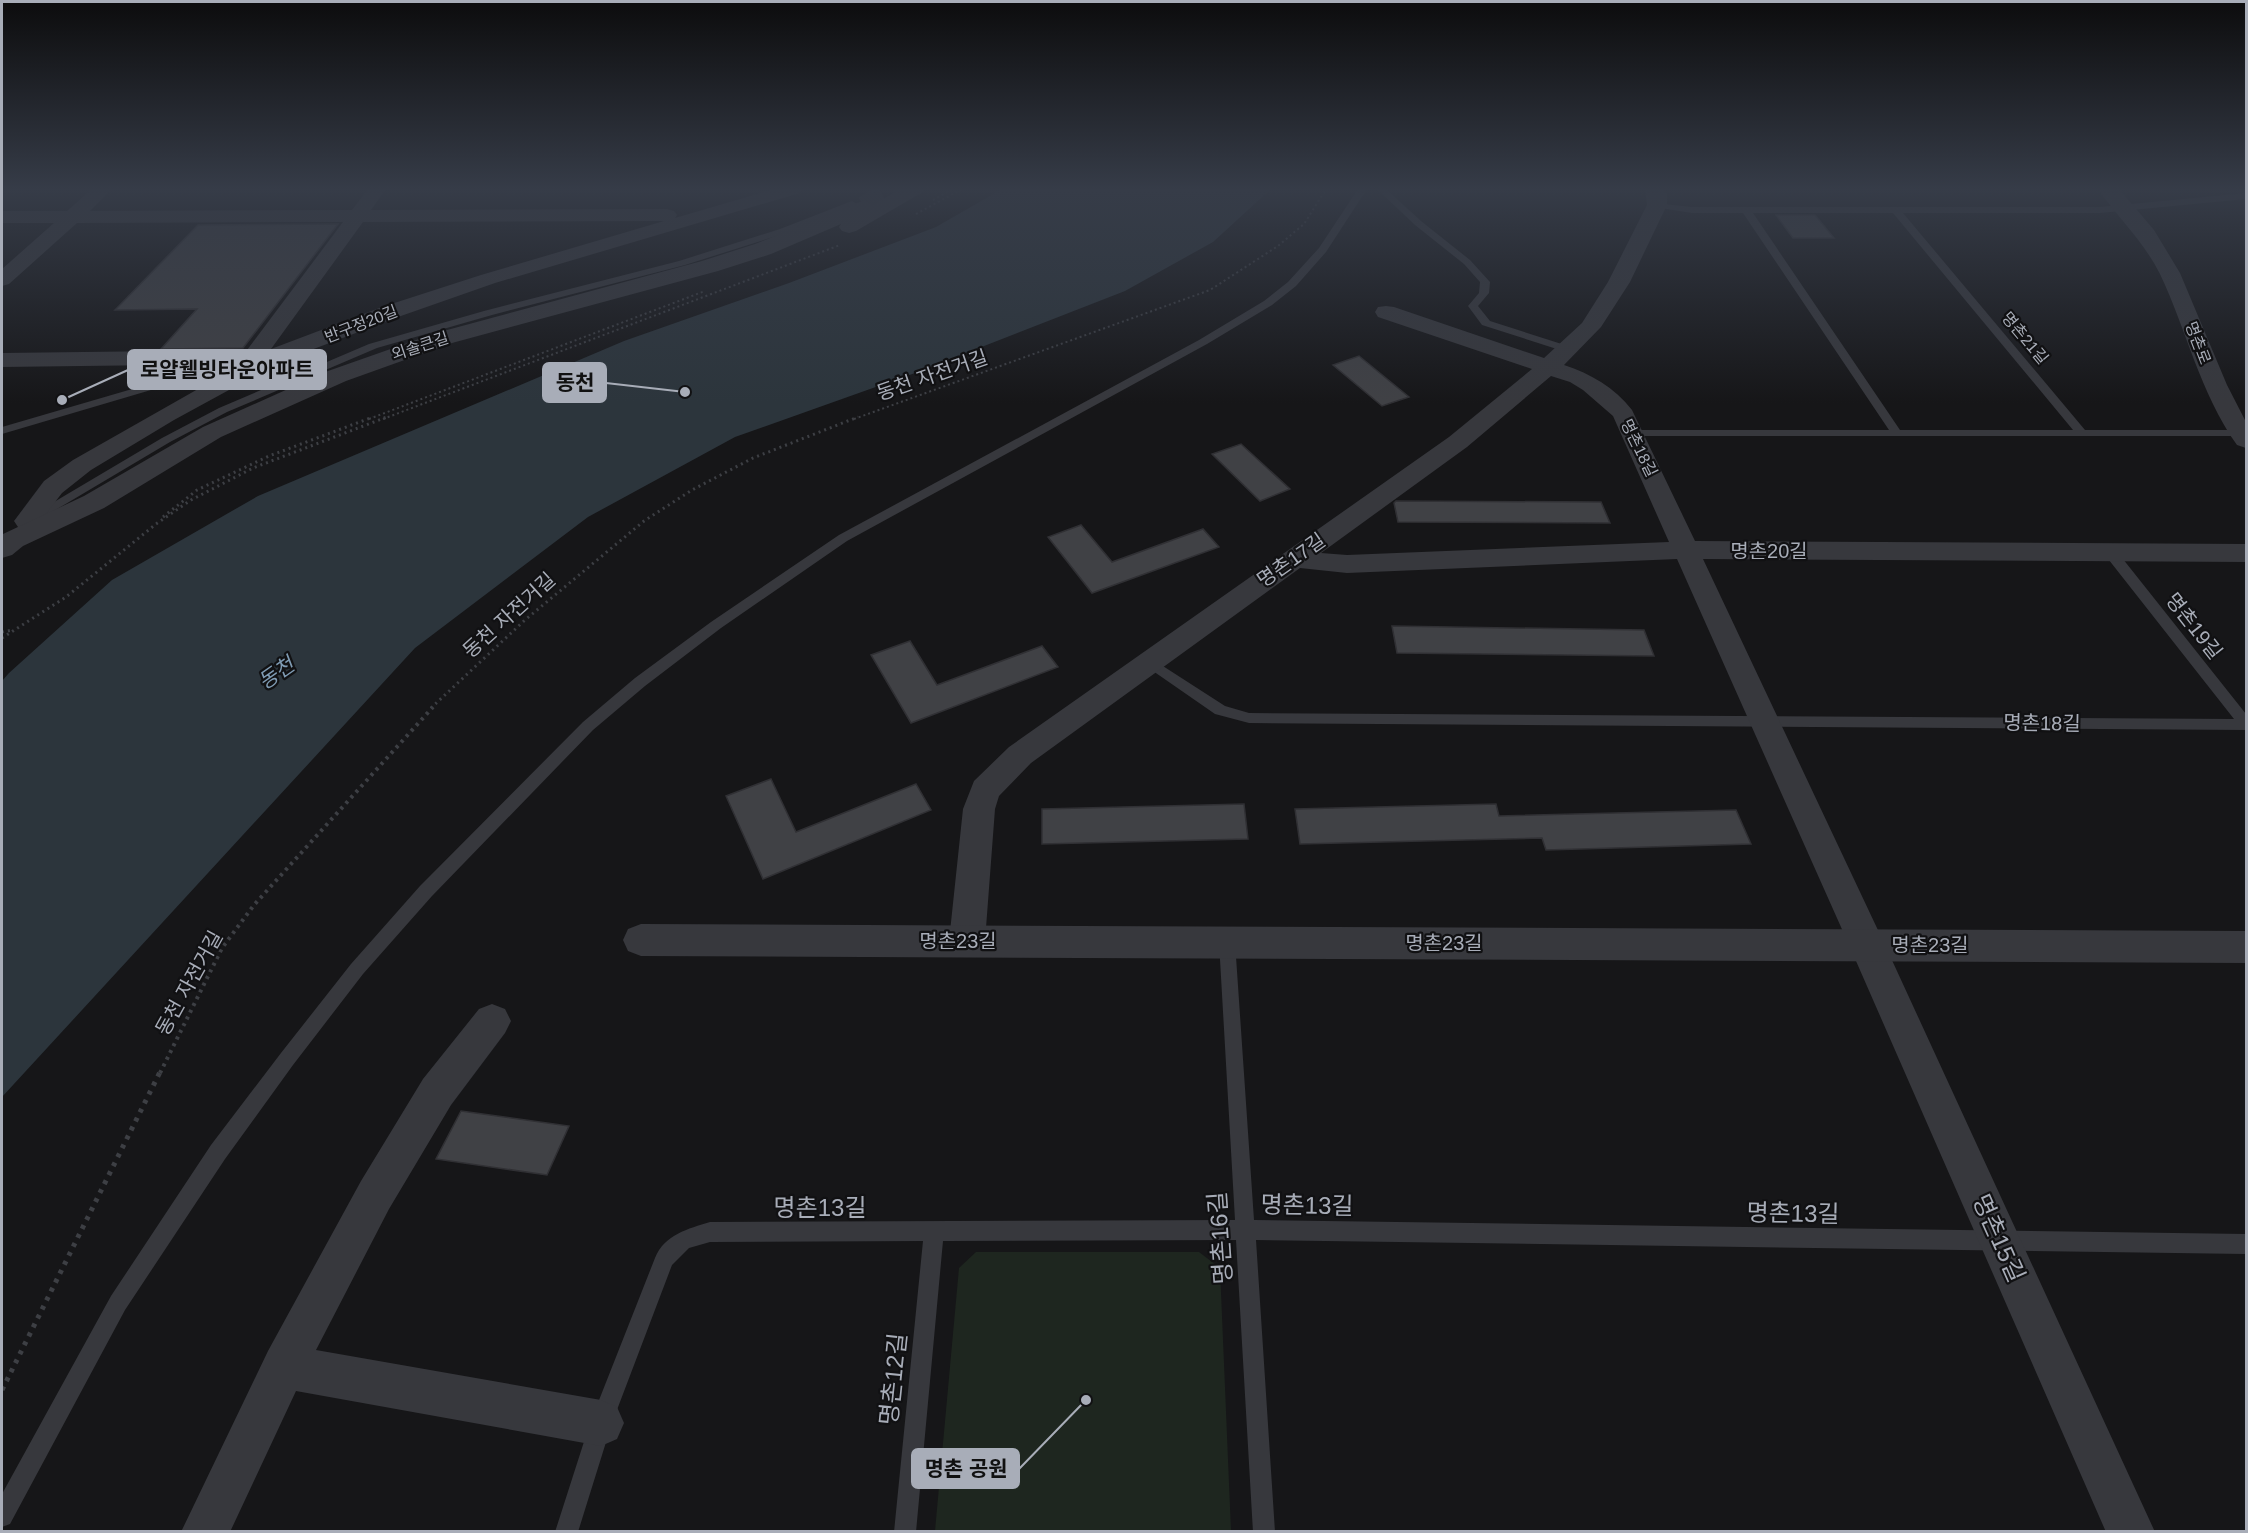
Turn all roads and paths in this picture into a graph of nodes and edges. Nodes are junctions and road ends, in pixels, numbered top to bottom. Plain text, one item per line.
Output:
1 (24, 261) edge
2 (326, 261) edge
3 (549, 261) edge
4 (690, 261) edge
5 (727, 261) edge
6 (763, 261) edge
7 (783, 261) edge
8 (801, 261) edge
9 (1256, 261) edge
10 (1314, 261) edge
11 (1465, 261) edge
12 (1628, 261) edge
13 (1780, 261) edge
14 (1938, 261) edge
15 (2162, 261) edge
16 (742, 276) dead end
17 (2, 280) edge
18 (712, 288) dead end
19 (1386, 312) dead end
20 (264, 357) junction
21 (1558, 358) junction
22 (2, 360) edge
23 (2, 431) edge
24 (1634, 433) junction
25 (1897, 433) junction
26 (2082, 433) junction
27 (2245, 435) edge
28 (141, 476) junction
29 (156, 524) junction
30 (14, 537) edge
31 (1687, 550) junction
32 (2110, 552) junction
33 (2247, 553) edge
34 (1293, 559) junction
35 (15, 630) junction
36 (2, 632) edge
37 (2, 638) edge
38 (1147, 662) junction
39 (1765, 721) junction
40 (2247, 724) edge
41 (641, 940) dead end
42 (967, 941) junction
43 (1227, 942) junction
44 (1867, 945) junction
45 (2247, 947) edge
46 (492, 1021) dead end
47 (1245, 1230) junction
48 (934, 1232) junction
49 (2001, 1242) junction
50 (2247, 1244) edge
51 (284, 1367) junction
52 (2, 1390) edge
53 (601, 1423) junction
54 (2, 1516) edge
55 (205, 1532) edge
56 (566, 1532) edge
57 (905, 1532) edge
58 (1264, 1532) edge
59 (2131, 1532) edge

1 - 17 street
2 - 20 street
3 - 20 street, 반구정20길
4 - 30 lane
5 - 28 street, 외솔큰길
6 - 28 street
7 - 16 path
8 - 29 path
9 - 52 path, 동천 자전거길
10 - 54 lane
11 - 21 lane
12 - 21 street, 명촌17길
13 - 25 lane
14 - 26 lane, 명촌21길
15 - 27 street, 명촌로
18 - 29 path
19 - 21 street, 명촌18길
20 - 22 street, 반구정20길
20 - 23 lane
20 - 30 street, 반구정20길
21 - 24 street, 명촌18길
21 - 34 street, 명촌17길
24 - 25 lane
24 - 31 street, 명촌18길
25 - 26 lane
26 - 27 lane
28 - 30 street, 외솔큰길
29 - 35 path
31 - 32 street, 명촌20길
31 - 34 street, 명촌20길
31 - 39 street, 명촌18길
32 - 33 street, 명촌20길
32 - 40 lane, 명촌19길
34 - 38 street, 명촌17길
35 - 36 path
35 - 37 path
38 - 39 lane
38 - 42 street, 명촌17길
39 - 40 lane, 명촌18길
39 - 44 street, 명촌18길
41 - 42 street, 명촌23길
42 - 43 street, 명촌23길
43 - 44 street, 명촌23길
43 - 47 lane, 명촌16길
44 - 45 street, 명촌23길
44 - 49 street, 명촌15길
46 - 51 street
47 - 48 lane, 명촌13길
47 - 49 lane, 명촌13길
47 - 58 lane, 명촌16길
48 - 53 lane, 명촌13길
48 - 57 lane, 명촌12길
49 - 50 lane, 명촌13길
49 - 59 street, 명촌15길
51 - 53 street
51 - 55 street
53 - 56 lane, 명촌13길

